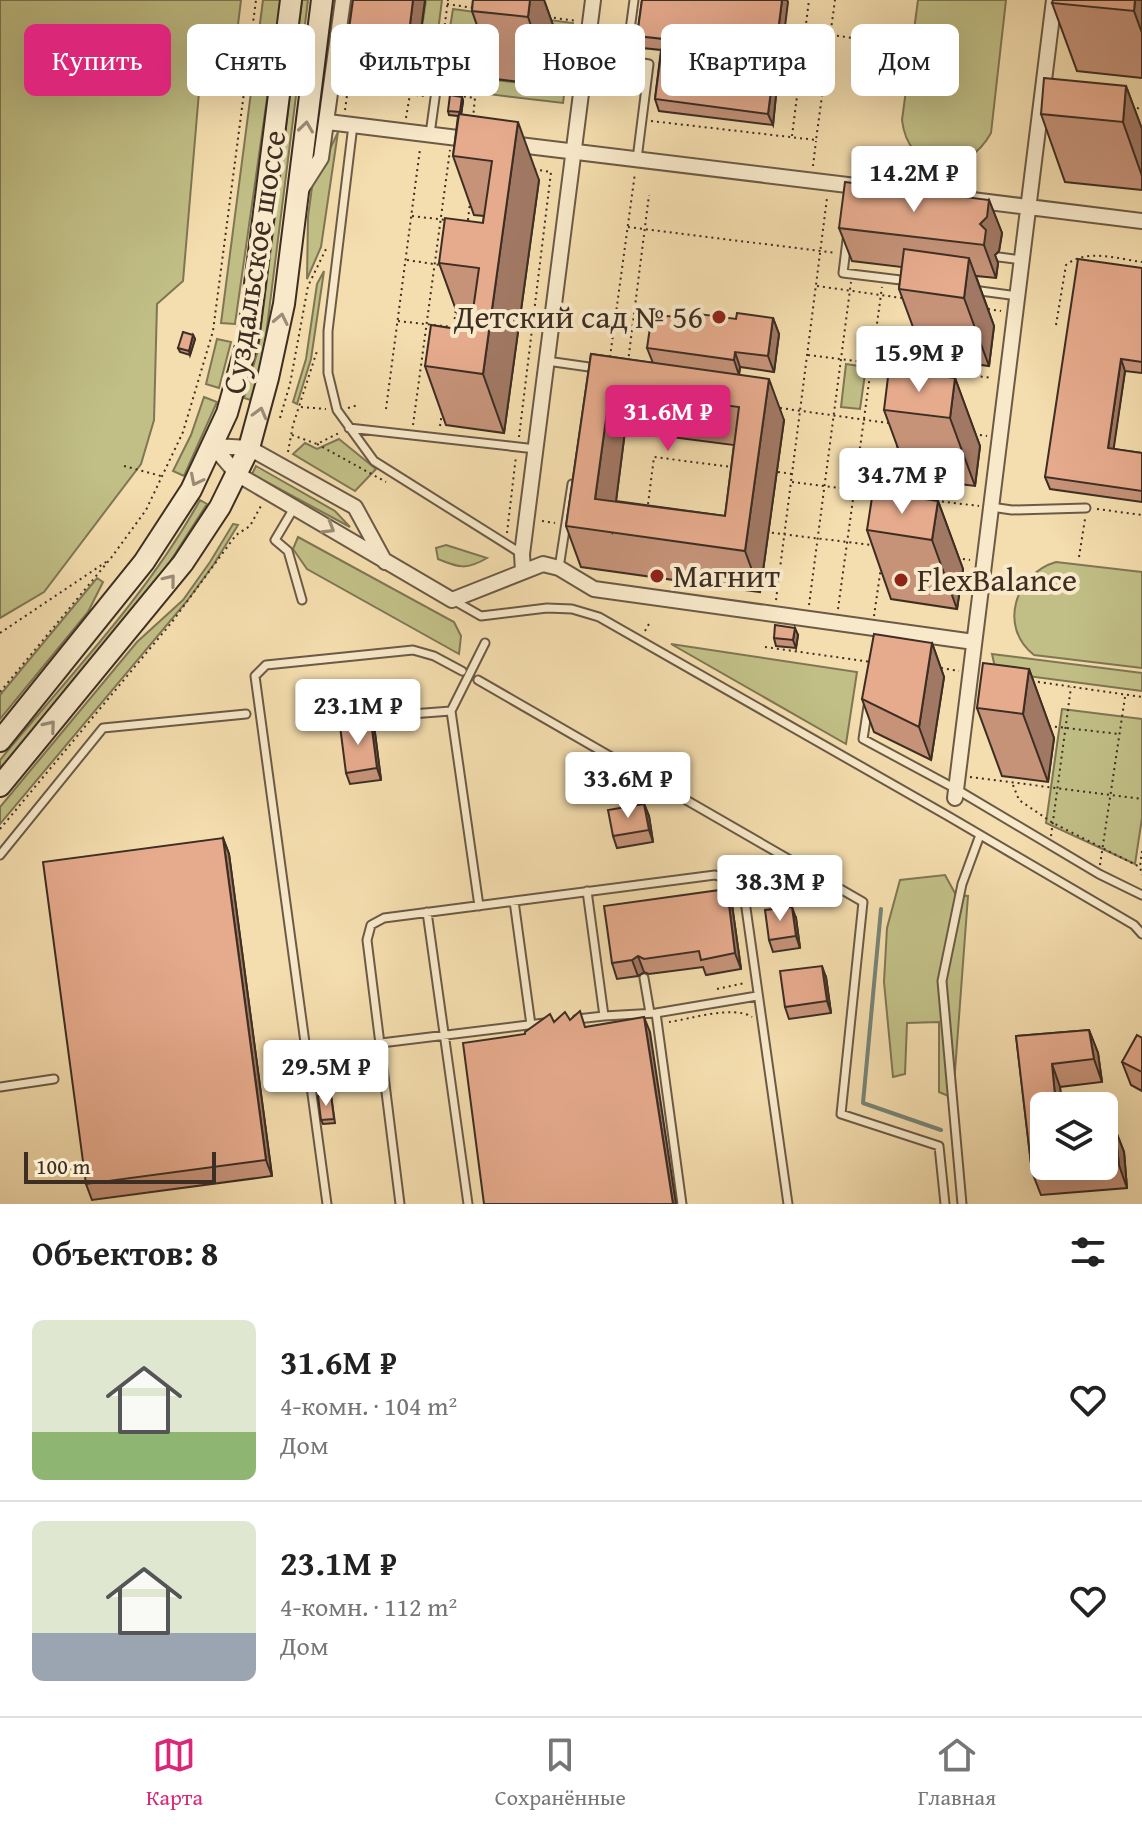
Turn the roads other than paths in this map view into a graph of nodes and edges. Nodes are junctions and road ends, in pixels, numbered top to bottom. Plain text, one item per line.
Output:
1 (291, 0) edge
2 (322, 0) edge
3 (343, 0) edge
4 (593, 0) edge
5 (634, 0) edge
6 (1058, 8) edge
7 (439, 96) edge
8 (328, 122) junction
9 (349, 124) junction
10 (426, 138) junction
11 (573, 152) junction
12 (637, 159) junction
13 (885, 189) edge
14 (296, 198) junction
15 (961, 199) edge
16 (1029, 207) junction
17 (1142, 221) edge
18 (849, 225) edge
19 (999, 257) dead end
20 (1022, 260) junction
21 (919, 283) edge
22 (964, 289) edge
23 (1018, 296) junction
24 (547, 361) junction
25 (590, 367) junction
26 (627, 372) edge
27 (588, 381) edge
28 (349, 428) junction
29 (213, 446) junction
30 (249, 448) junction
31 (536, 449) junction
32 (237, 474) junction
33 (572, 481) edge
34 (986, 507) junction
35 (294, 508) junction
36 (1086, 508) road end
37 (522, 554) junction
38 (386, 562) junction
39 (559, 568) junction
40 (523, 571) junction
41 (302, 600) dead end
42 (452, 600) junction
43 (877, 628) junction
44 (974, 642) junction
45 (485, 643) dead end
46 (876, 663) edge
47 (462, 671) dead end
48 (478, 680) dead end
49 (871, 693) edge
50 (451, 711) junction
51 (246, 714) dead end
52 (318, 721) dead end
53 (0, 741) edge
54 (0, 786) edge
55 (956, 787) junction
56 (980, 835) junction
57 (0, 855) edge
58 (587, 891) junction
59 (1142, 895) edge
60 (514, 901) junction
61 (479, 906) junction
62 (427, 912) junction
63 (1142, 934) edge
64 (644, 978) dead end
65 (757, 996) junction
66 (653, 1013) junction
67 (604, 1016) junction
68 (575, 1020) edge
69 (560, 1021) edge
70 (531, 1025) junction
71 (445, 1036) junction
72 (381, 1043) junction
73 (54, 1079) dead end
74 (0, 1087) edge
75 (327, 1204) edge
76 (400, 1204) edge
77 (468, 1204) edge
78 (682, 1204) edge
79 (788, 1204) edge
80 (945, 1204) edge
81 (962, 1204) edge

1 - 29 main road, Суздальское шоссе
14 -> 2 main road, Суздальское шоссе
3 - 8 street
4 - 11 street
5 - 12 lane
6 - 16 street
7 - 10 lane
8 - 9 street
8 - 14 street
9 - 10 street
9 - 28 lane
10 - 11 street
11 - 12 street
11 - 24 street
12 - 13 street
30 -> 14 main road, Суздальское шоссе
15 - 16 street
16 - 17 street
16 - 20 street
18 - 21 lane
19 - 20 lane
20 - 23 street
22 - 23 lane
23 - 34 street
24 - 25 lane
24 - 31 street
25 - 26 lane
25 - 27 lane
28 - 31 lane
28 - 37 lane
29 - 30 street
29 - 32 street
29 -> 53 main road, Суздальское шоссе
30 - 32 main road, Суздальское шоссе
30 - 38 street
31 - 37 street
32 - 35 street
54 -> 32 main road, Суздальское шоссе
33 - 39 lane
34 - 36 lane
34 - 44 street
35 -> 38 street
35 - 41 lane
37 - 40 street
38 - 42 street
39 - 40 street
39 - 43 street
40 - 42 street
42 - 56 lane
43 - 44 street
43 - 46 lane
44 - 55 street
45 - 50 lane
47 - 75 lane
48 - 80 lane
49 - 55 lane
50 - 52 lane
50 - 61 lane
51 - 57 lane
55 - 59 lane
56 - 63 lane
56 - 81 lane
58 - 60 lane
58 - 65 lane
58 - 67 lane
60 - 61 lane
60 - 70 lane
61 - 62 lane
62 - 71 lane
62 - 72 lane
64 - 66 lane
65 - 66 lane
65 - 79 lane
66 - 67 lane
66 - 78 lane
67 - 68 lane
69 - 70 lane
70 - 71 lane
71 - 72 lane
71 - 77 lane
72 - 76 lane
73 - 74 lane

